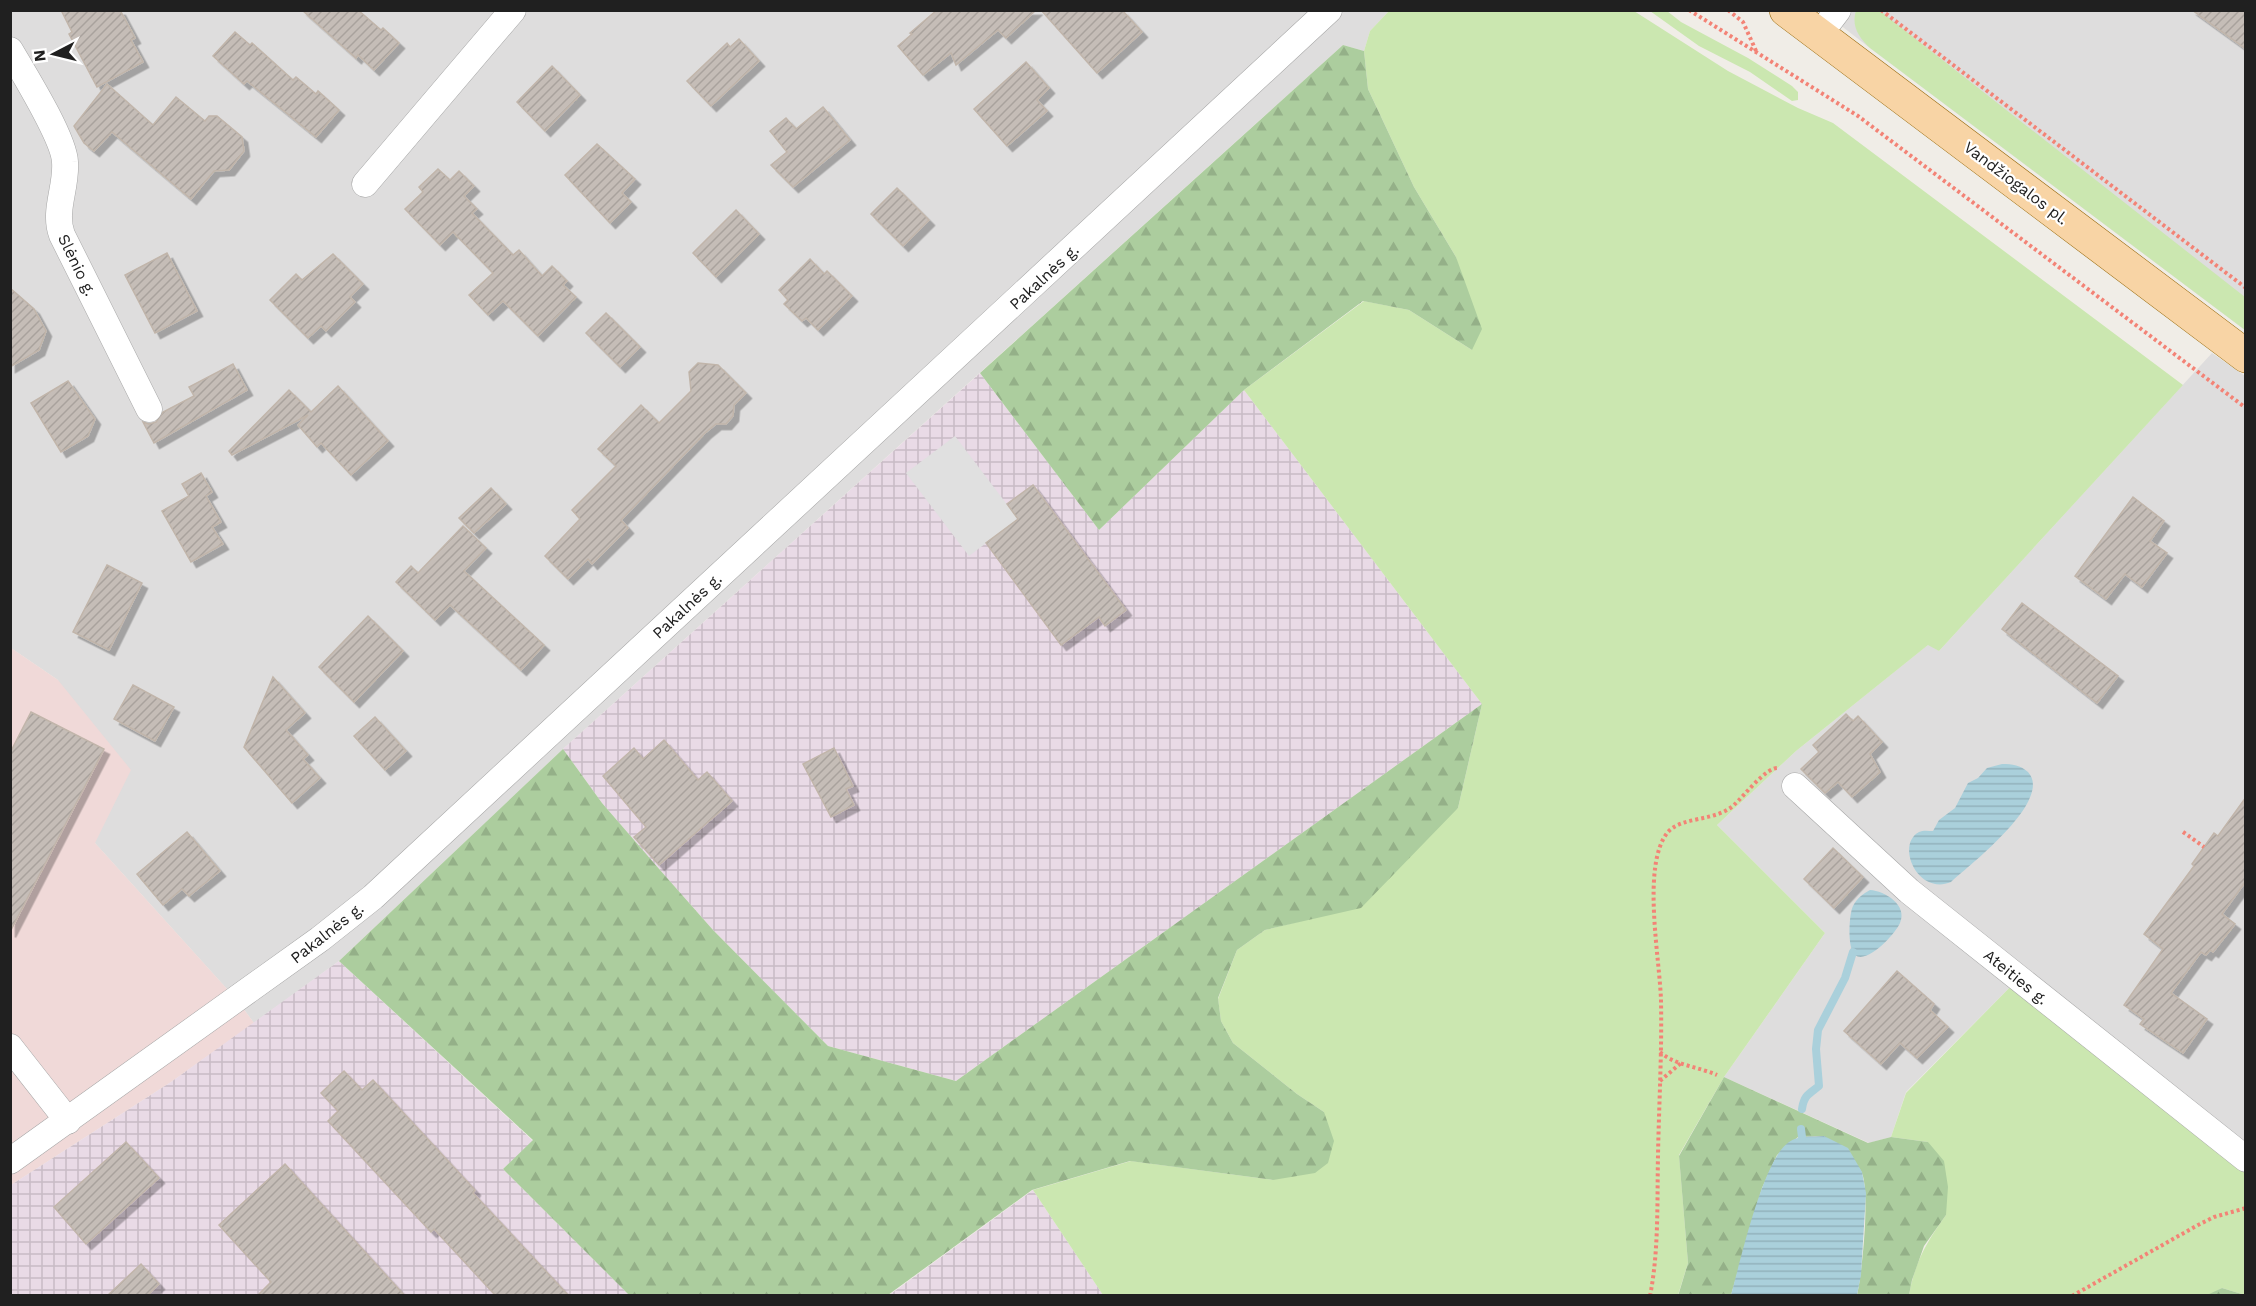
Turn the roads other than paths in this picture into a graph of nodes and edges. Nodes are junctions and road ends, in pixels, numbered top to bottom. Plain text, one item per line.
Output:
1 (513, 10) edge
2 (1329, 10) edge
3 (1786, 10) edge
4 (1828, 23) edge
5 (10, 50) edge
6 (365, 184) dead end
7 (2246, 356) edge
8 (150, 409) dead end
9 (1795, 786) road end
10 (10, 1047) edge
11 (68, 1121) junction
12 (2246, 1159) edge
13 (10, 1161) edge

1 - 6 street
2 - 11 street, Pakalnės g.
3 - 4 main road, Vandžiogalos pl.
4 - 7 main road, Vandžiogalos pl.
5 - 8 street, Slėnio g.
9 - 12 street, Ateities g.
10 - 11 street
11 - 13 street, Pakalnės g.

